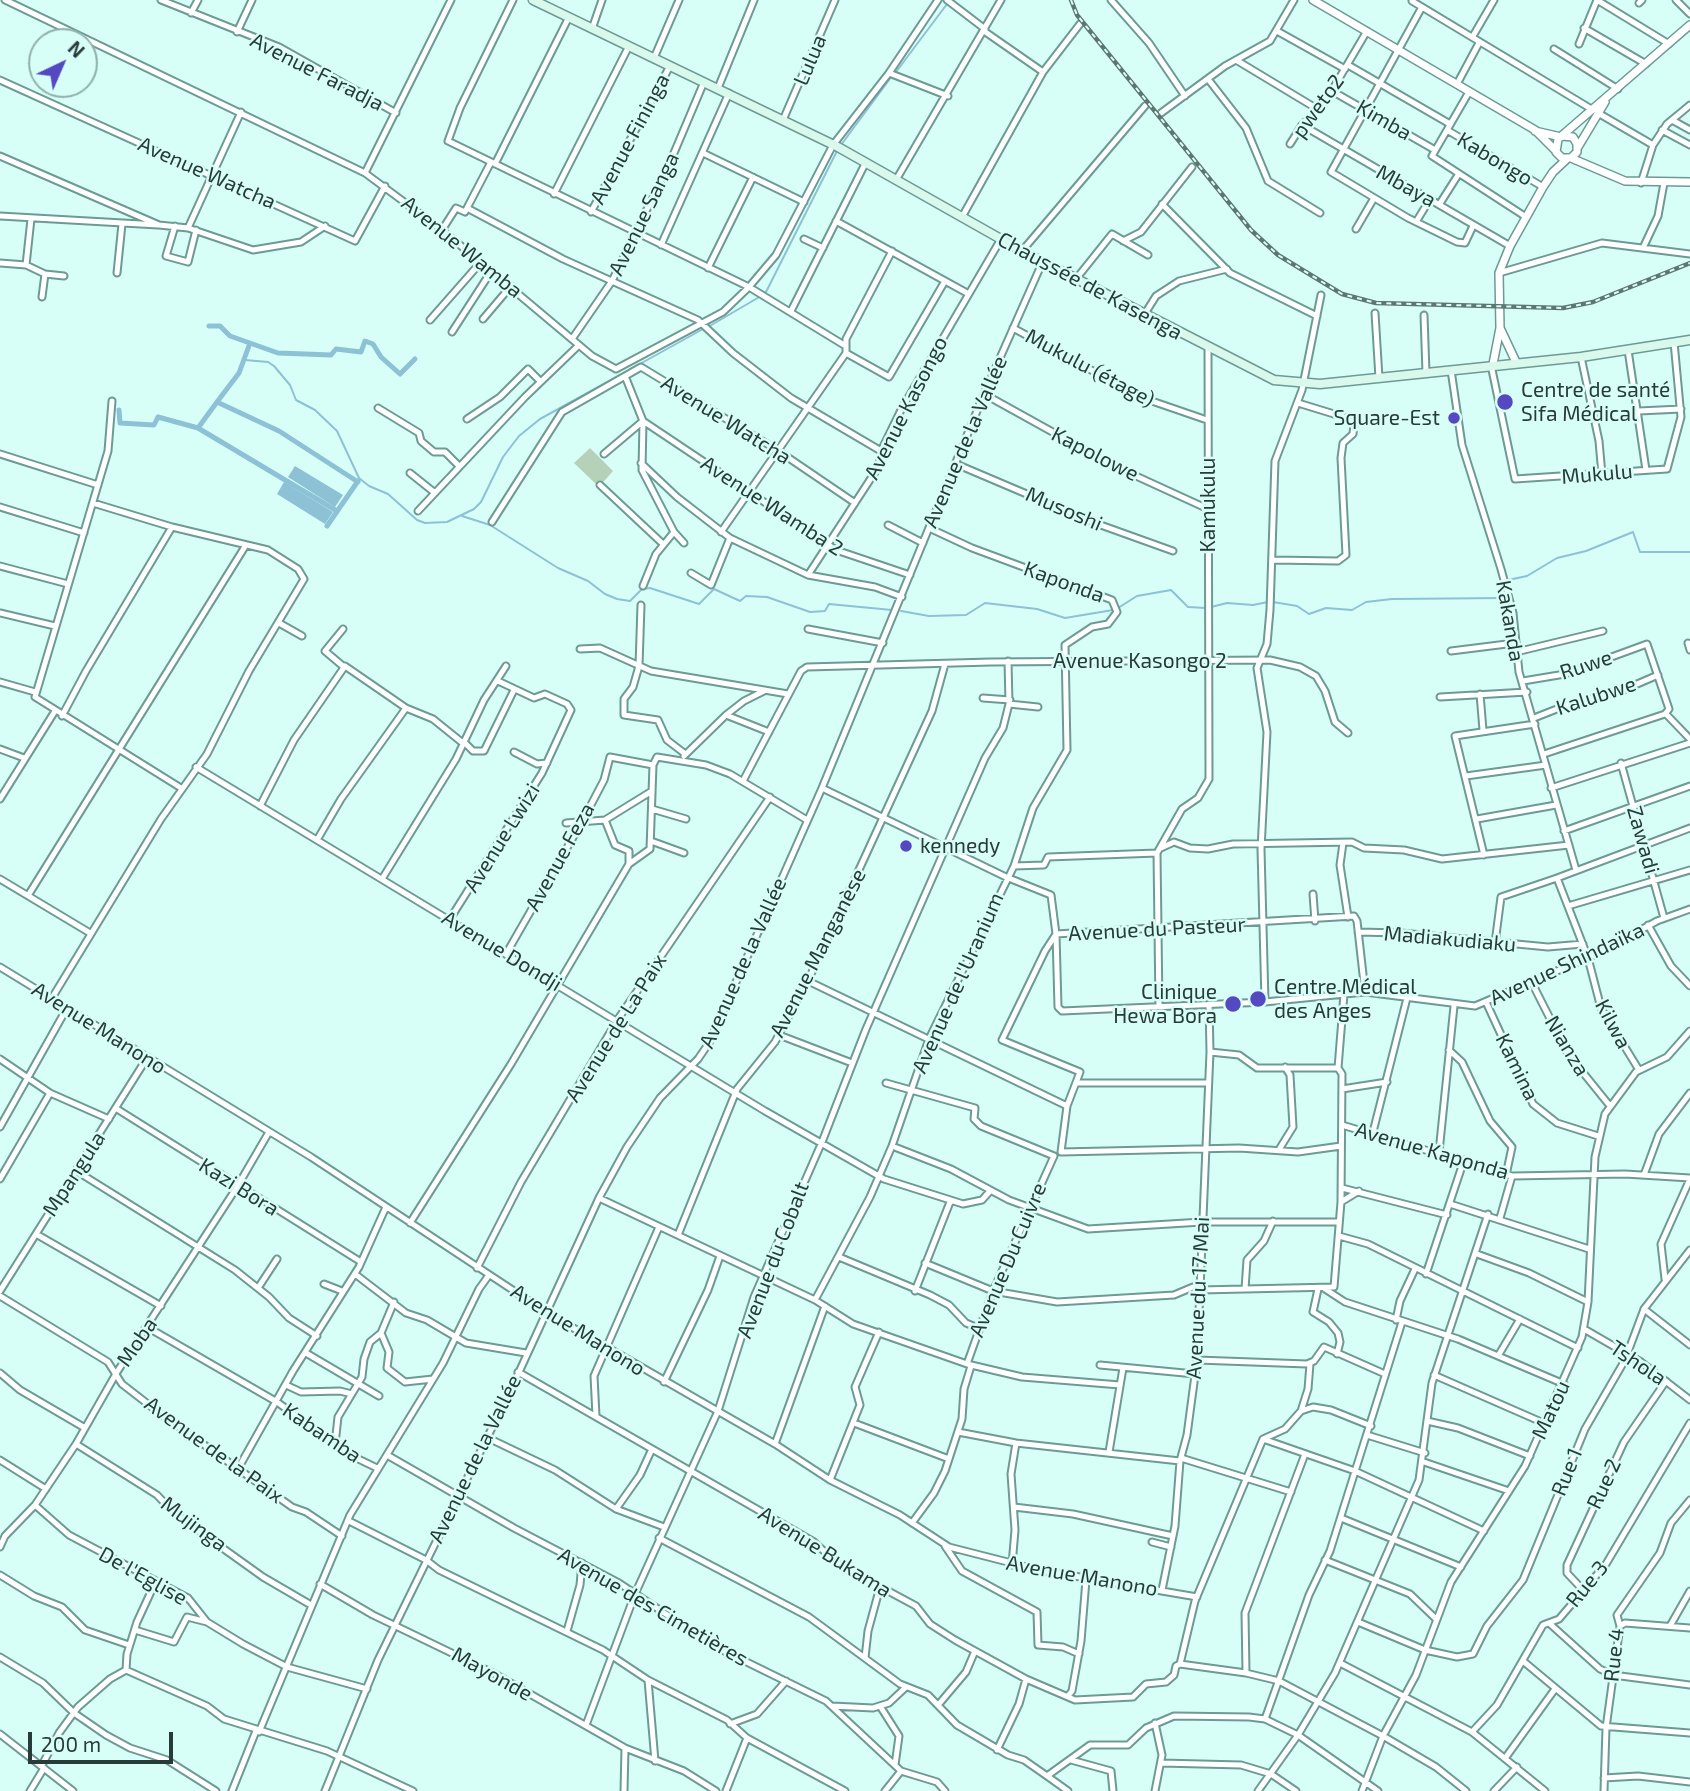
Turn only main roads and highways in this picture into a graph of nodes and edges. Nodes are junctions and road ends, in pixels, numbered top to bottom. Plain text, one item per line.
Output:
1 (533, 0) edge
2 (1690, 340) edge

1 - 2 main road, Chaussée de Kasenga

